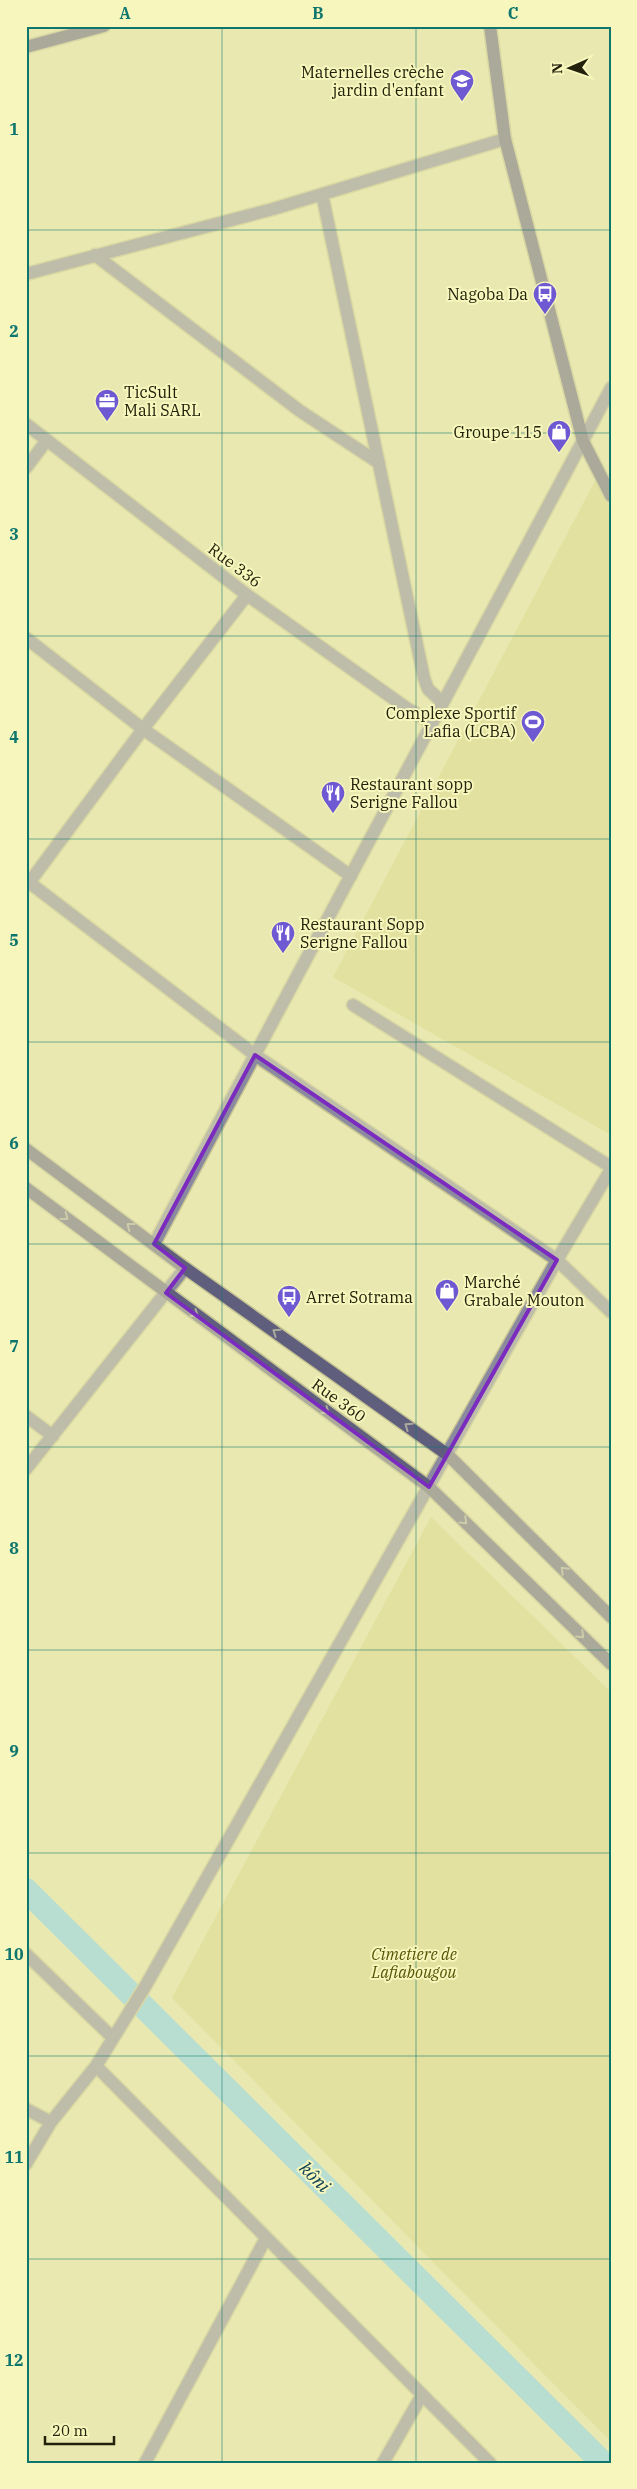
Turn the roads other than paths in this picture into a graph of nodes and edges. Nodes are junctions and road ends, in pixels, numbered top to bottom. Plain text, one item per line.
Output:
1 (104, 26) edge
2 (490, 26) edge
3 (26, 47) edge
4 (505, 139) junction
5 (322, 194) junction
6 (95, 255) junction
7 (26, 274) edge
8 (611, 388) edge
9 (26, 424) edge
10 (47, 440) junction
11 (583, 441) junction
12 (379, 463) junction
13 (26, 468) edge
14 (611, 496) edge
15 (247, 595) junction
16 (26, 638) edge
17 (443, 703) junction
18 (432, 723) junction
19 (143, 729) junction
20 (351, 876) junction
21 (28, 882) edge
22 (352, 1005) dead end
23 (255, 1055) junction
24 (26, 1149) edge
25 (611, 1168) edge
26 (26, 1188) edge
27 (154, 1244) junction
28 (556, 1260) junction
29 (186, 1268) junction
30 (166, 1293) junction
31 (611, 1312) edge
32 (26, 1416) edge
33 (53, 1436) junction
34 (448, 1455) junction
35 (26, 1469) edge
36 (430, 1487) junction
37 (611, 1617) edge
38 (611, 1664) edge
39 (26, 1954) edge
40 (113, 2038) junction
41 (96, 2066) junction
42 (26, 2109) edge
43 (51, 2122) junction
44 (26, 2164) edge
45 (266, 2238) junction
46 (422, 2395) junction
47 (145, 2463) edge
48 (384, 2463) edge
49 (490, 2463) edge

1 - 3 main road
2 - 4 main road
4 - 5 street
4 - 11 main road
5 - 6 street
5 - 12 street
6 - 7 street
6 - 12 street
8 - 11 street
9 - 10 street, Rue 336
10 - 13 street
10 - 15 street, Rue 336
11 - 14 main road
11 - 17 street
12 - 17 street
15 - 18 street, Rue 336
15 - 19 street
16 - 19 street
17 - 18 street
18 - 20 street
19 - 20 street
19 - 21 street
20 - 23 street
21 - 23 street
22 - 25 street
23 - 27 street
23 - 28 street
27 -> 24 main road, Rue 360
25 - 28 street
26 -> 30 main road, Rue 360
27 - 29 main road, Rue 360
28 - 31 street
28 - 34 street
29 - 30 street
34 -> 29 main road, Rue 360
30 - 33 street
30 -> 36 main road, Rue 360
32 - 33 street
33 - 35 street
34 - 36 street
37 -> 34 main road, Rue 360
36 -> 38 main road, Rue 360
36 - 40 street
39 - 40 street
40 - 41 street
41 - 43 street
41 - 45 street
42 - 43 street
43 - 44 street
45 - 46 street
45 - 47 street
46 - 48 street
46 - 49 street

